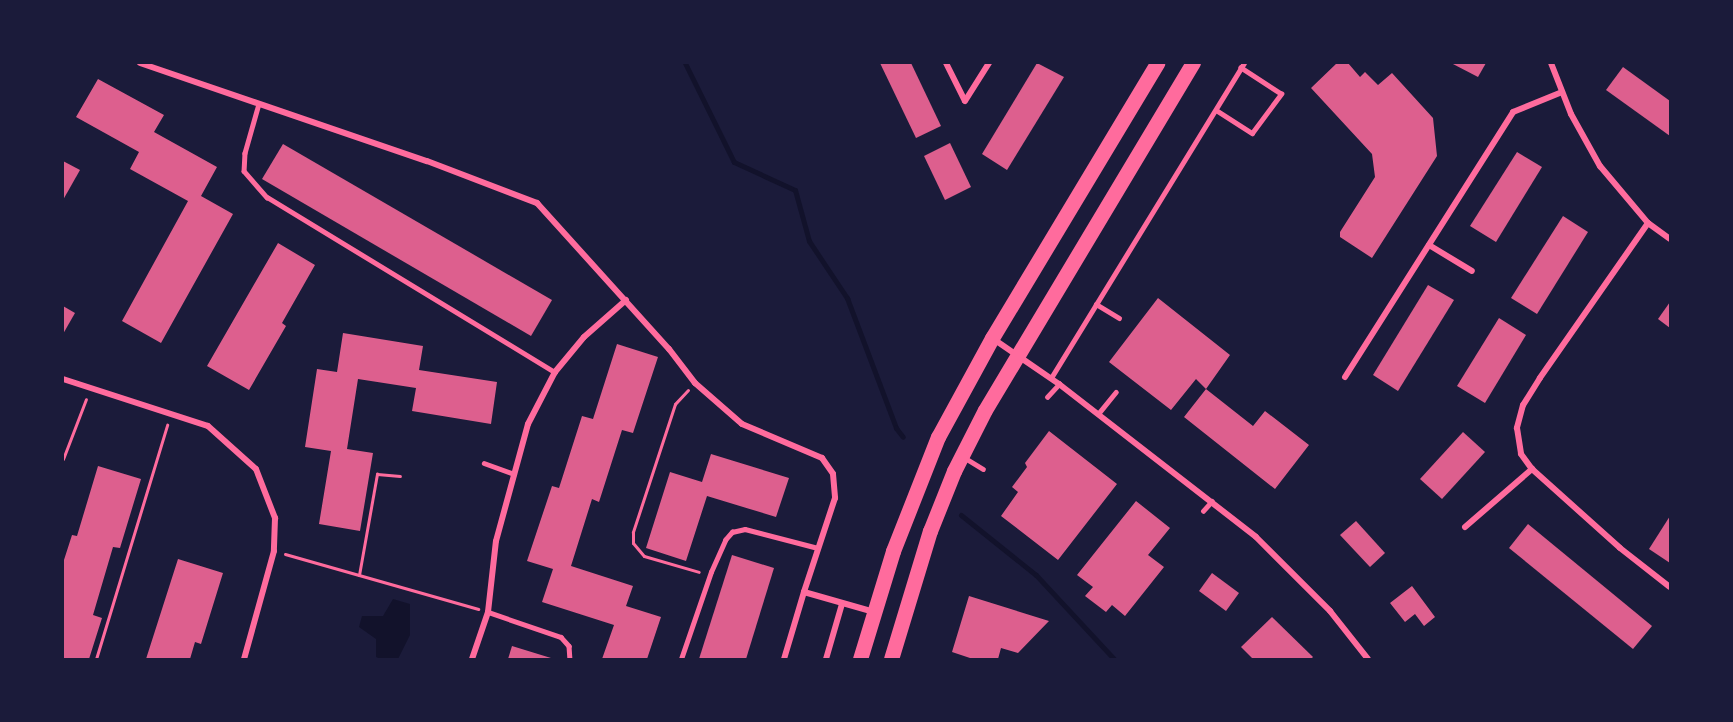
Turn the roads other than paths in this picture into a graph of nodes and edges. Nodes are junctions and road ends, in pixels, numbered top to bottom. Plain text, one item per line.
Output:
1 (140, 63) edge
2 (946, 63) edge
3 (989, 63) edge
4 (1157, 63) edge
5 (1193, 63) edge
6 (1551, 63) edge
7 (1243, 65) edge
8 (1562, 92) junction
9 (259, 104) junction
10 (1216, 110) junction
11 (1648, 223) junction
12 (1670, 239) edge
13 (1429, 245) junction
14 (1473, 271) dead end
15 (626, 300) junction
16 (1096, 304) junction
17 (1119, 318) dead end
18 (992, 338) junction
19 (1017, 355) junction
20 (555, 372) junction
21 (1345, 377) dead end
22 (1051, 378) junction
23 (63, 379) edge
24 (1059, 384) junction
25 (1116, 392) dead end
26 (1047, 397) dead end
27 (1098, 414) junction
28 (962, 456) junction
29 (484, 463) dead end
30 (983, 469) dead end
31 (1532, 469) junction
32 (514, 474) junction
33 (1212, 501) junction
34 (1203, 511) dead end
35 (1465, 527) dead end
36 (818, 548) junction
37 (1670, 587) edge
38 (804, 592) junction
39 (842, 604) junction
40 (488, 612) junction
41 (874, 612) junction
42 (244, 659) edge
43 (472, 659) edge
44 (570, 659) edge
45 (681, 659) edge
46 (784, 659) edge
47 (826, 659) edge
48 (860, 659) edge
49 (891, 659) edge
50 (1368, 659) edge

1 - 9 street
2 - 3 street
4 - 18 main road
5 - 19 main road
6 - 8 street
7 - 10 lane
7 - 10 lane
8 - 11 street
8 - 13 street
9 - 15 street
9 - 20 lane
10 - 16 lane
11 - 12 street
11 - 31 street
13 - 14 street
13 - 21 street
15 - 20 street
15 - 36 street
16 - 17 lane
16 - 22 lane
18 - 19 street
18 - 41 main road
19 - 22 street
19 - 28 main road
20 - 32 street
22 - 24 street
23 - 42 street
24 - 26 lane
24 - 27 street
25 - 27 lane
27 - 33 street
28 - 30 lane
28 - 49 main road
29 - 32 lane
31 - 35 street
31 - 37 street
32 - 40 street
33 - 34 lane
33 - 50 street
36 - 38 street
36 - 45 lane
38 - 39 street
38 - 46 street
39 - 41 street
39 - 47 street
40 - 43 street
40 - 44 lane
41 - 48 main road

